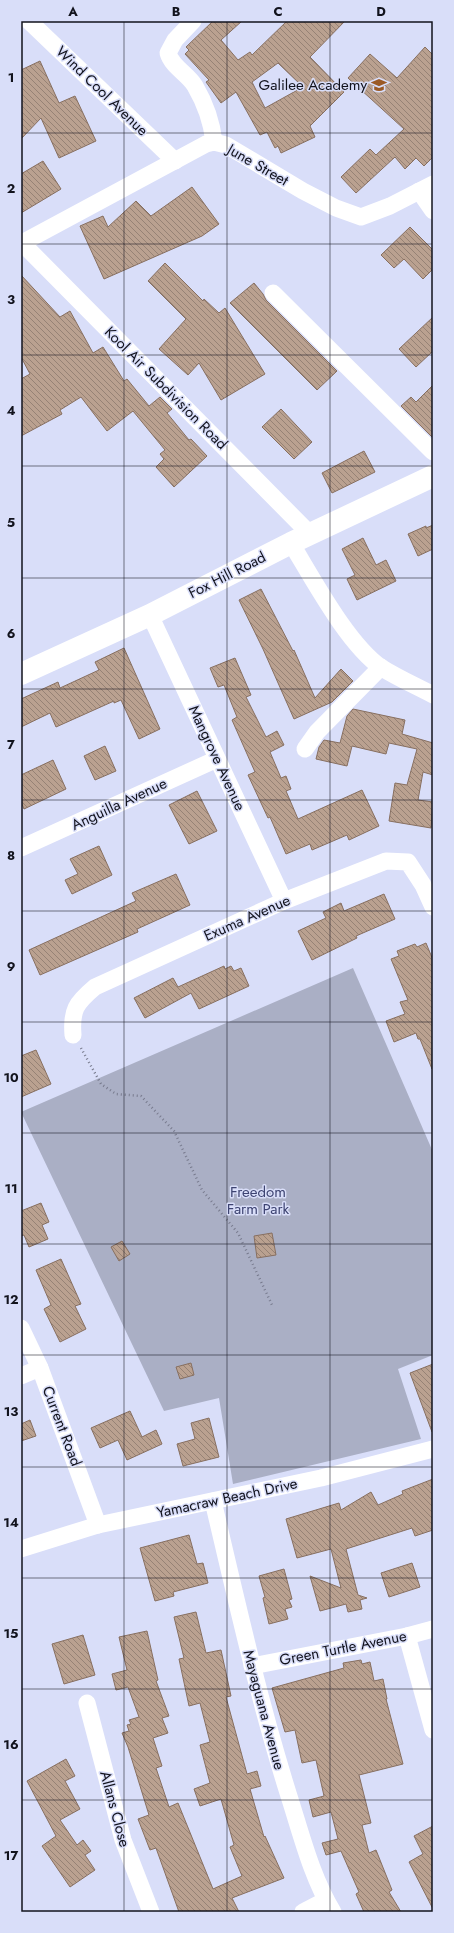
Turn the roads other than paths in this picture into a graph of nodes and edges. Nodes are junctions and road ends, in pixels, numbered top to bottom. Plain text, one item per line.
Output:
1 (29, 21) edge
2 (193, 21) edge
3 (214, 142) junction
4 (175, 161) junction
5 (426, 188) edge
6 (433, 211) edge
7 (22, 242) edge
8 (273, 293) dead end
9 (433, 452) edge
10 (433, 476) edge
11 (310, 534) junction
12 (291, 543) junction
13 (150, 615) junction
14 (381, 667) junction
15 (21, 674) edge
16 (433, 695) edge
17 (306, 750) dead end
18 (217, 759) junction
19 (21, 848) edge
20 (284, 901) junction
21 (433, 907) edge
22 (73, 1035) road end
23 (21, 1328) edge
24 (40, 1368) junction
25 (21, 1376) edge
26 (433, 1449) edge
27 (213, 1501) junction
28 (98, 1526) junction
29 (21, 1549) edge
30 (433, 1628) edge
31 (407, 1636) junction
32 (252, 1666) junction
33 (87, 1703) dead end
34 (433, 1730) edge
35 (330, 1906) edge
36 (151, 1912) edge
37 (303, 1912) edge

1 - 4 street, Wind Cool Avenue
2 - 3 street
3 - 4 street, June Street
3 - 5 street, June Street
4 - 7 street, June Street
5 - 6 street
7 - 11 street, Kool Air Subdivision Road
8 - 9 street
10 - 11 main road, Fox Hill Road
11 - 12 main road, Fox Hill Road
12 - 13 main road, Fox Hill Road
12 - 14 street
13 - 15 main road, Fox Hill Road
13 - 18 street, Mangrove Avenue
14 - 16 street
14 - 17 street
18 - 19 street, Anguilla Avenue
18 - 20 street, Mangrove Avenue
20 - 21 street, Exuma Avenue
20 - 22 street, Exuma Avenue
23 - 24 street, Current Road
24 - 25 street
24 - 28 street, Current Road
26 - 27 street, Yamacraw Beach Drive
27 - 28 street, Yamacraw Beach Drive
27 - 32 street, Mayaguana Avenue
28 - 29 street, Yamacraw Beach Drive
30 - 31 street, Green Turtle Avenue
31 - 32 street, Green Turtle Avenue
31 - 34 street
32 - 35 street, Mayaguana Avenue
33 - 36 street, Allans Close
35 - 37 street

